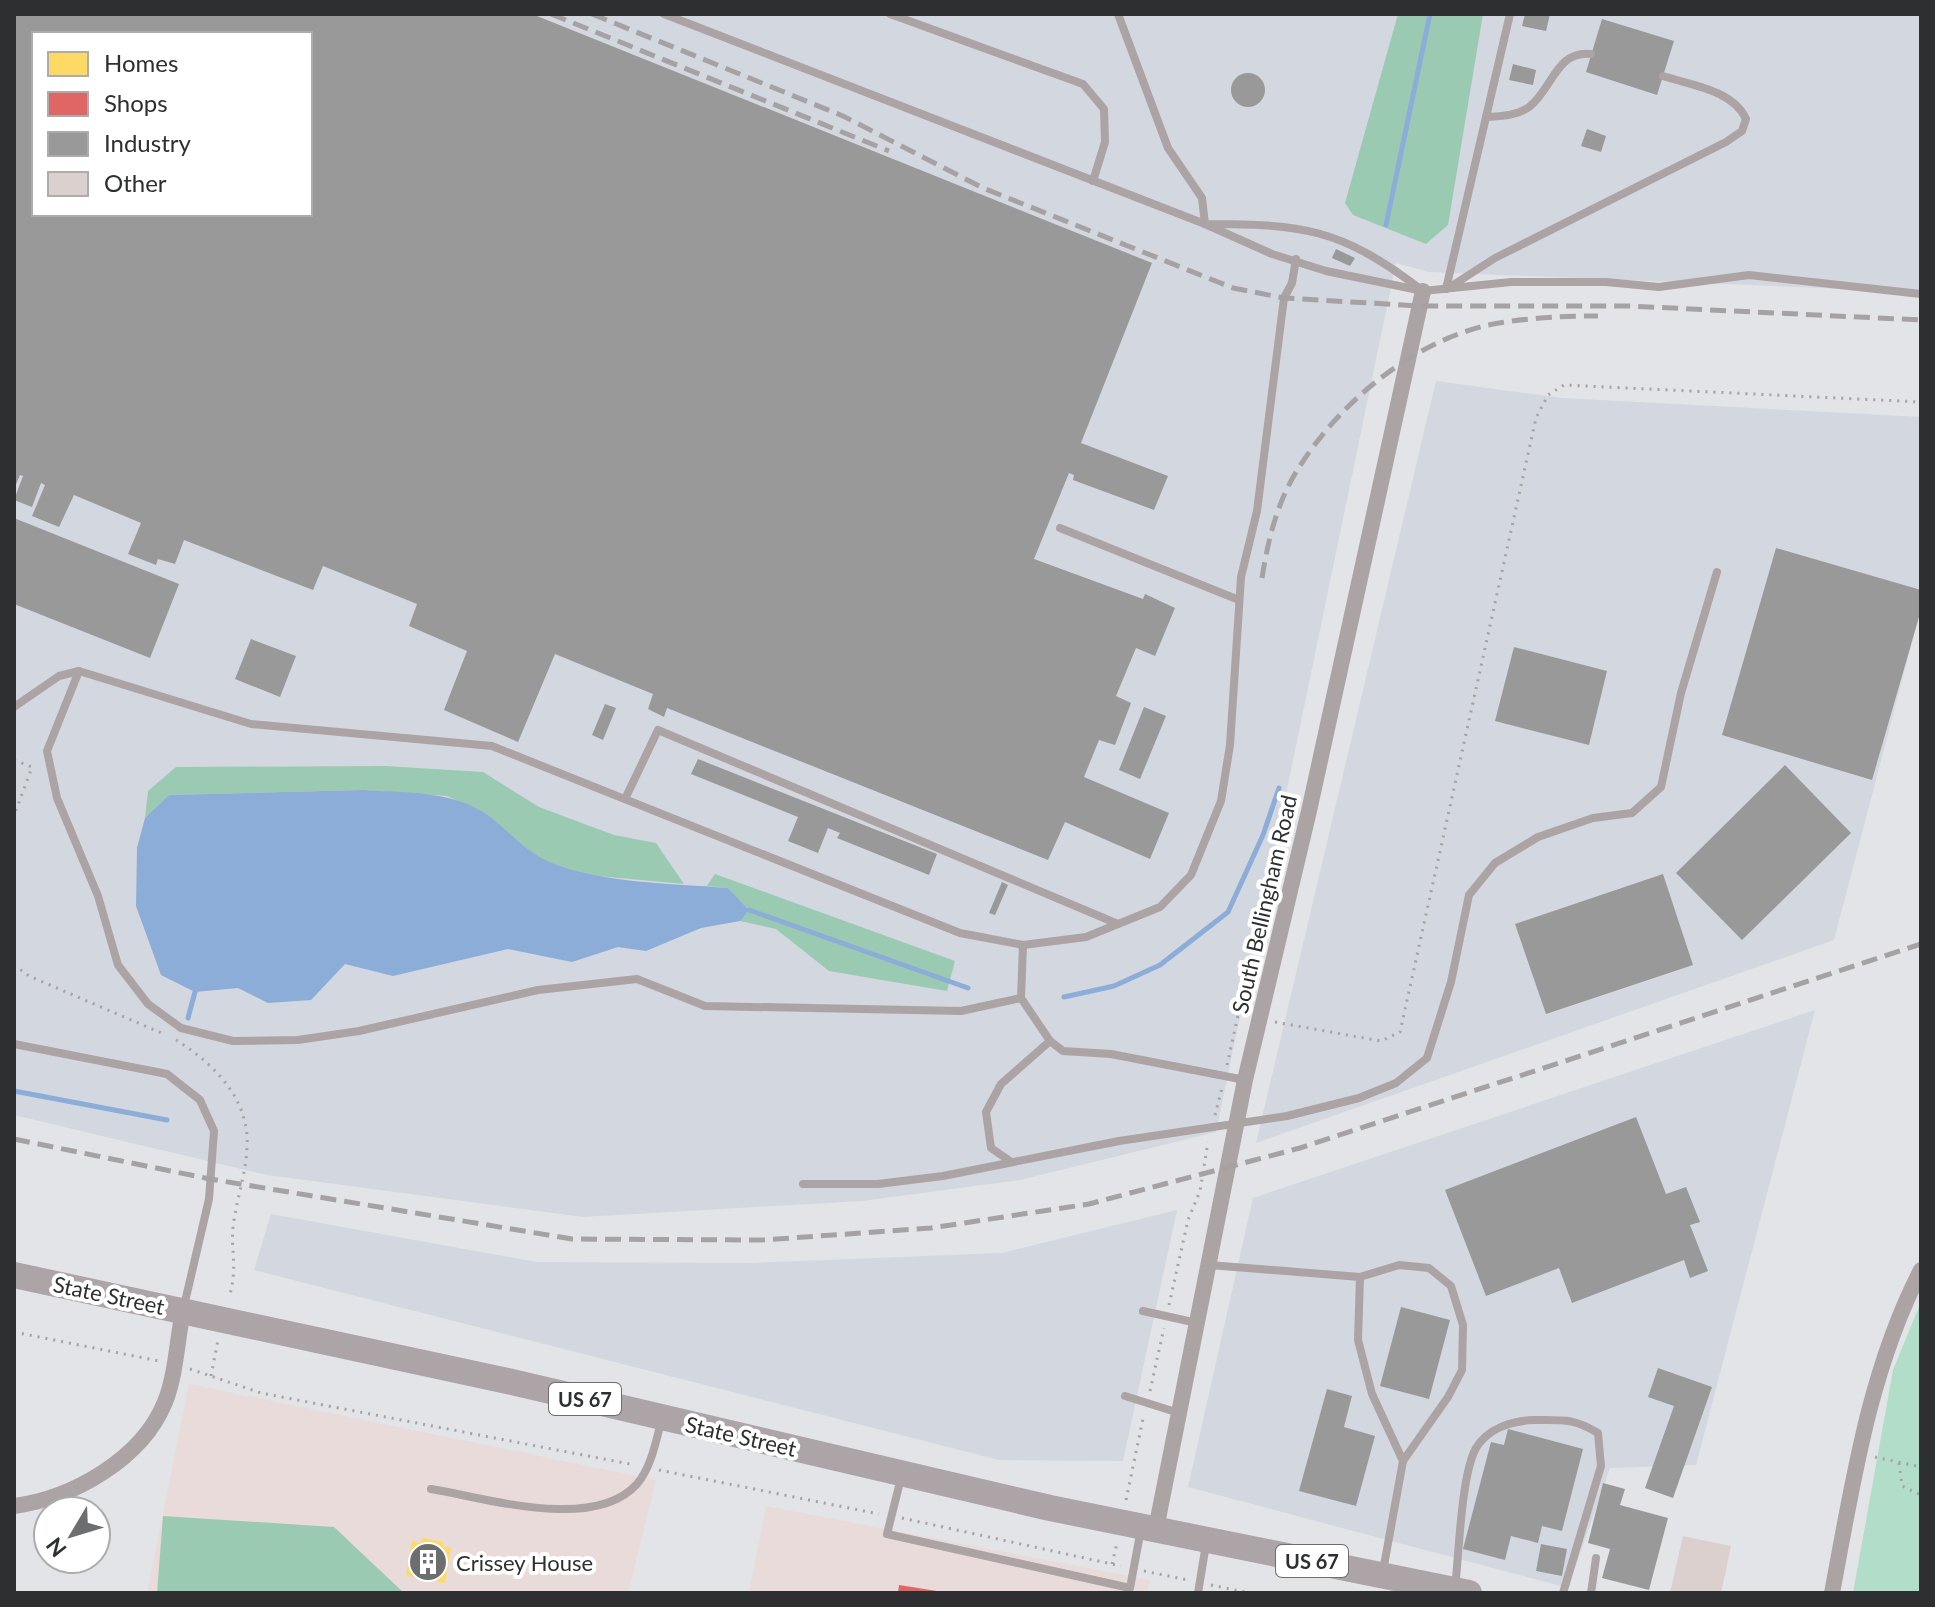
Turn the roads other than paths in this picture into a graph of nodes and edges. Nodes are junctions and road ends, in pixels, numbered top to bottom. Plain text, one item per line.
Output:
1 (664, 14) edge
2 (890, 14) edge
3 (1118, 14) edge
4 (1510, 14) edge
5 (1591, 54) dead end
6 (1663, 76) dead end
7 (1486, 117) junction
8 (1093, 181) junction
9 (1205, 224) junction
10 (1296, 259) junction
11 (1446, 290) junction
12 (1423, 291) junction
13 (1921, 294) edge
14 (1060, 528) dead end
15 (1717, 572) dead end
16 (1239, 600) junction
17 (79, 671) junction
18 (14, 707) edge
19 (626, 797) junction
20 (1118, 924) junction
21 (1023, 945) junction
22 (1021, 998) junction
23 (1050, 1041) junction
24 (14, 1044) edge
25 (1245, 1080) junction
26 (1237, 1123) junction
27 (1010, 1161) junction
28 (803, 1184) dead end
29 (1209, 1265) junction
30 (1921, 1270) edge
31 (14, 1275) edge
32 (1360, 1277) junction
33 (183, 1311) junction
34 (1143, 1311) dead end
35 (1197, 1323) junction
36 (1125, 1396) dead end
37 (1179, 1413) junction
38 (662, 1417) junction
39 (1403, 1461) junction
40 (902, 1473) junction
41 (431, 1489) dead end
42 (14, 1506) edge
43 (1140, 1526) junction
44 (1207, 1540) junction
45 (1596, 1558) dead end
46 (1383, 1575) junction
47 (1199, 1588) edge
48 (1462, 1592) edge
49 (1563, 1593) edge
50 (1591, 1593) edge
51 (1832, 1593) edge

1 - 8 lane
2 - 8 lane
3 - 9 lane
4 - 7 lane
5 - 7 lane
6 - 11 lane
7 - 11 lane
8 - 9 lane
9 - 10 lane
9 - 12 lane
10 - 12 lane
10 - 16 lane
11 - 12 lane
11 - 13 lane
12 - 25 street, South Bellingham Road
14 - 16 lane
15 - 26 lane
16 - 20 lane
17 - 18 lane
17 - 19 lane
17 - 22 lane
19 - 20 lane
19 - 21 lane
20 - 21 lane
21 - 22 lane
22 - 23 lane
23 - 25 lane
23 - 27 lane
24 - 33 lane
25 - 26 street, South Bellingham Road
26 - 27 lane
26 - 29 street, South Bellingham Road
27 - 28 lane
29 - 32 lane
29 - 35 street, South Bellingham Road
30 - 51 street
31 - 33 main road, State Street / US 67
32 - 39 lane
32 - 39 lane
33 - 38 main road, State Street / US 67
33 - 42 street
34 - 35 lane
35 - 37 street, South Bellingham Road
36 - 37 lane
37 - 43 street, South Bellingham Road
38 - 40 main road, State Street / US 67
38 - 41 lane
39 - 46 lane
40 - 43 main road, State Street / US 67
40 - 43 lane
43 - 44 main road, State Street / US 67
44 - 46 main road, State Street / US 67
44 - 47 lane
45 - 50 lane
46 - 48 main road, State Street / US 67
48 - 49 lane

